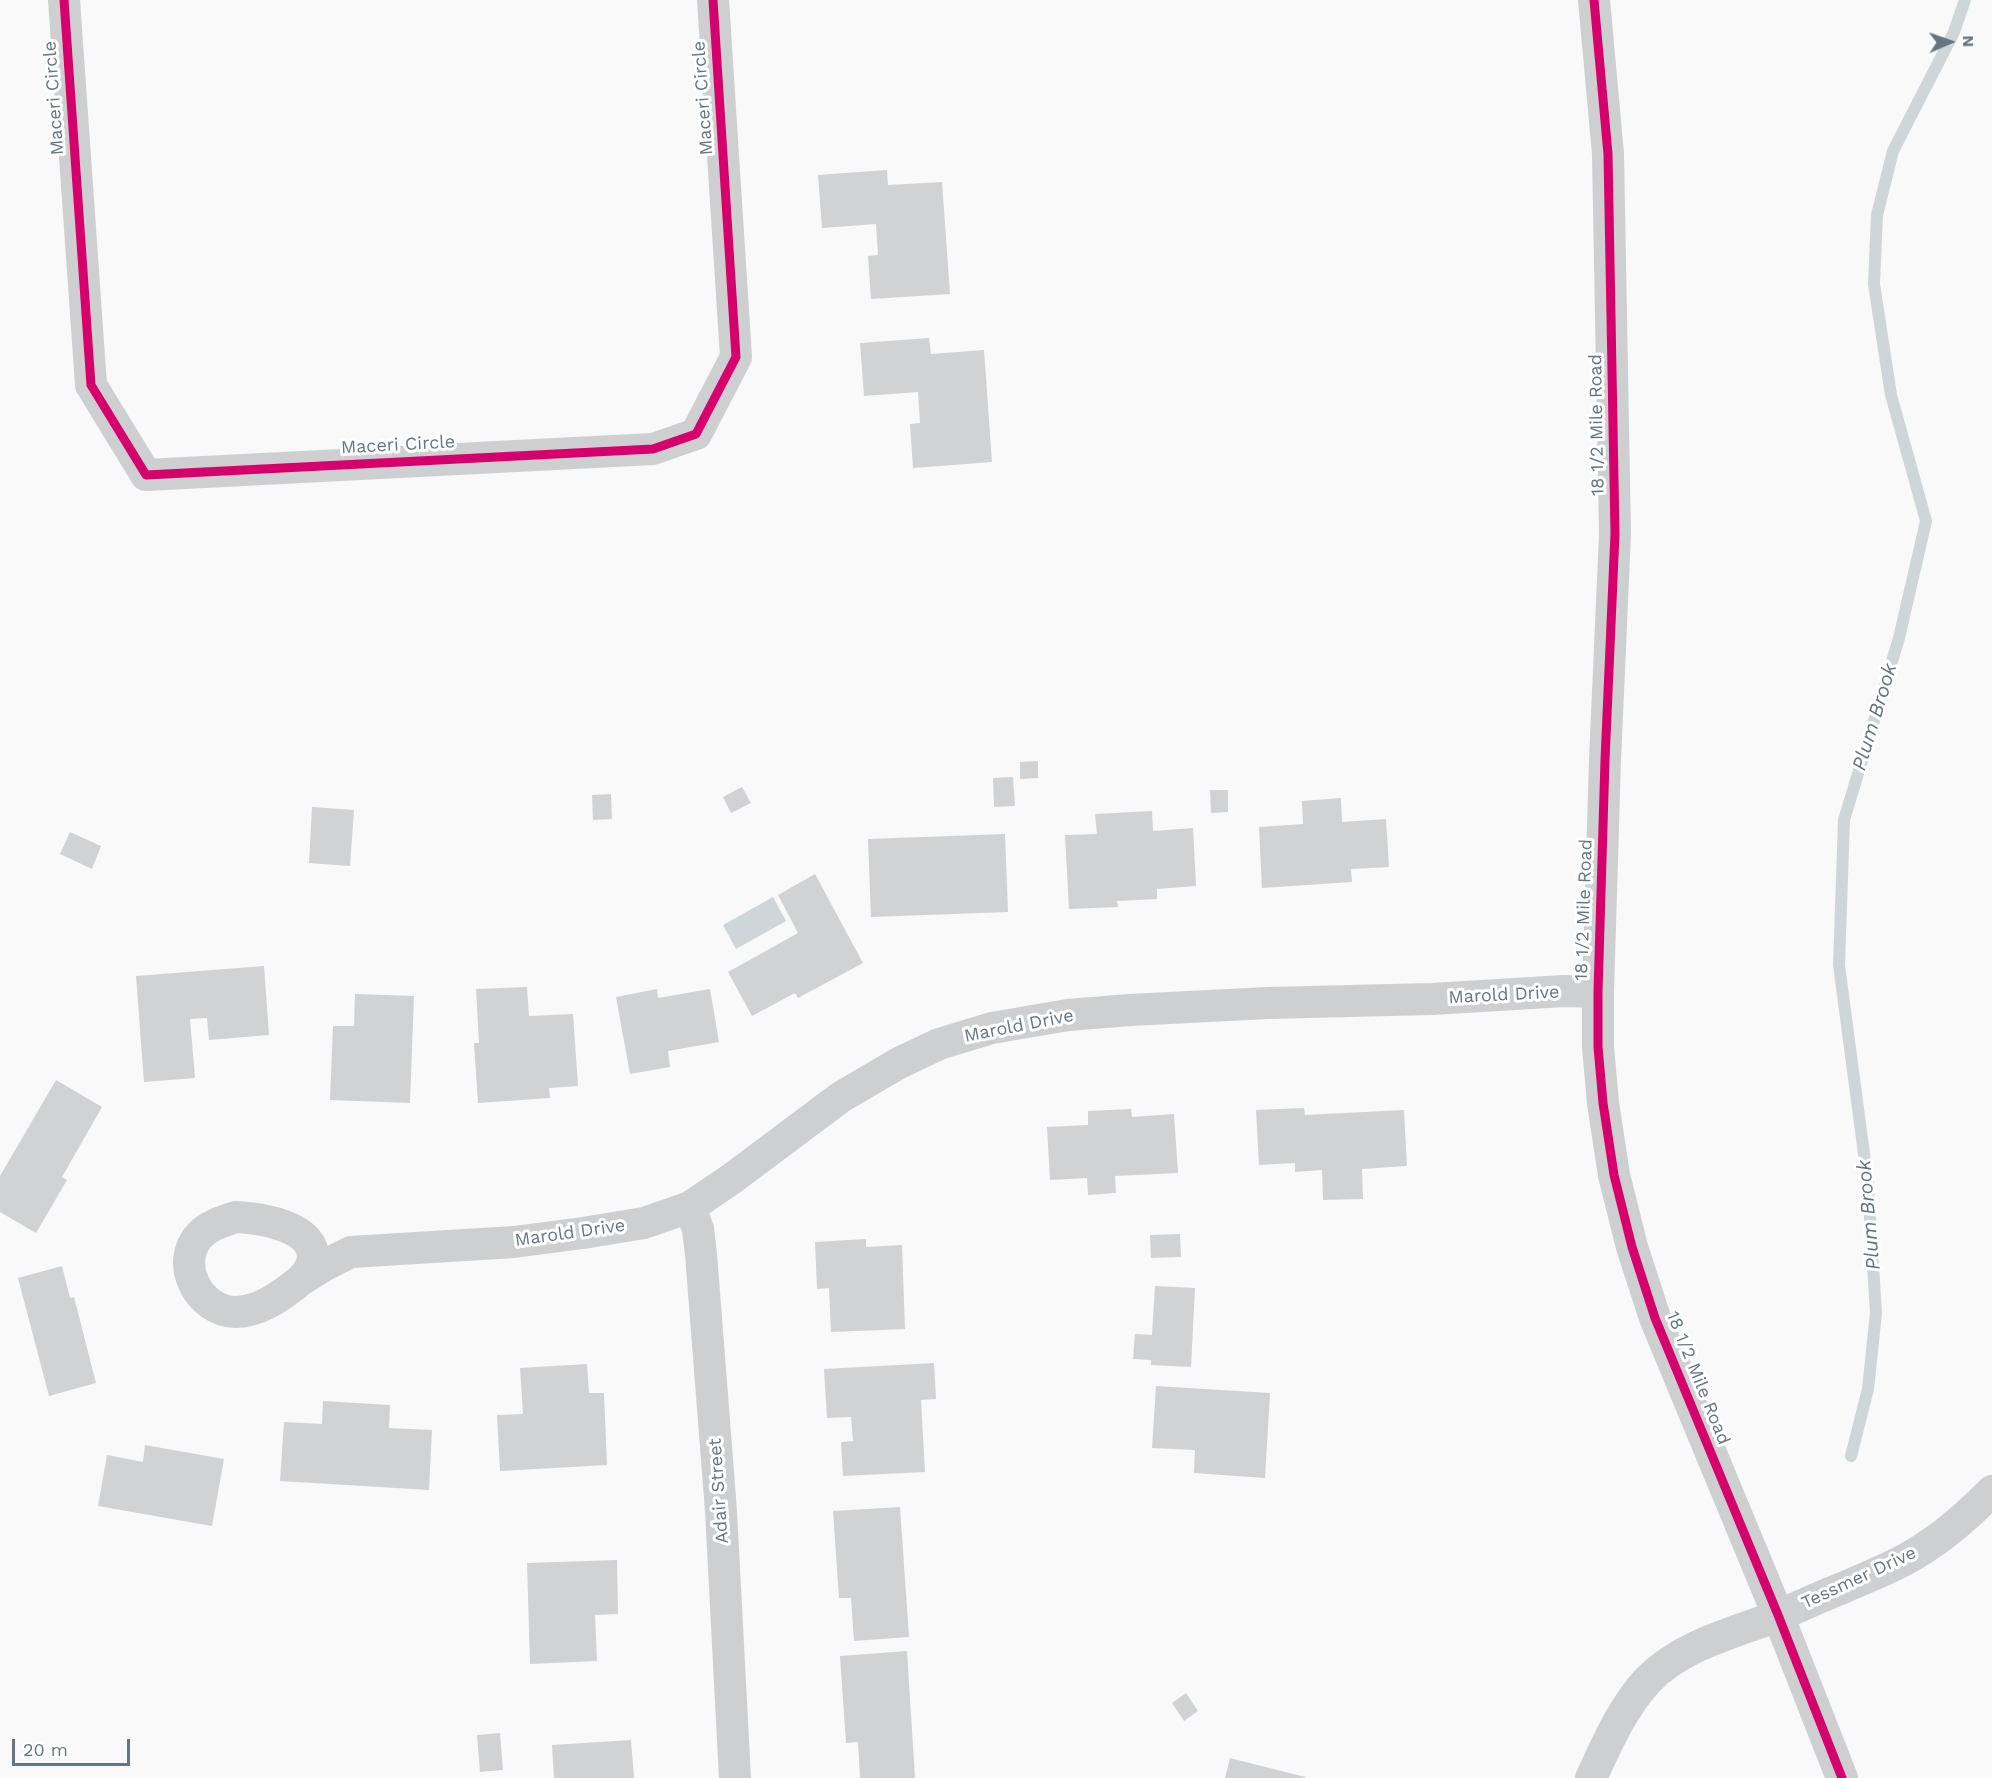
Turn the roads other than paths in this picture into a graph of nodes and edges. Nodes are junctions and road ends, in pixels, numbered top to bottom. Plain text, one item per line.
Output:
1 (64, 0) edge
2 (713, 0) edge
3 (1594, 0) edge
4 (1598, 992) junction
5 (690, 1207) junction
6 (295, 1231) junction
7 (351, 1252) junction
8 (302, 1280) junction
9 (1992, 1491) edge
10 (1778, 1615) junction
11 (735, 1778) edge
12 (1592, 1778) edge
13 (1842, 1778) edge

1 - 2 street, Maceri Circle
3 - 4 street, 18 1/2 Mile Road
4 - 5 street, Marold Drive
4 - 10 street, 18 1/2 Mile Road
5 - 7 street, Marold Drive
5 - 11 street, Adair Street
6 - 7 street, Marold Drive
6 - 8 street
6 - 8 street, Marold Drive
7 - 8 street, Marold Drive
9 - 10 street, Tessmer Drive
10 - 12 street, Tessmer Drive
10 - 13 street, 18 1/2 Mile Road

